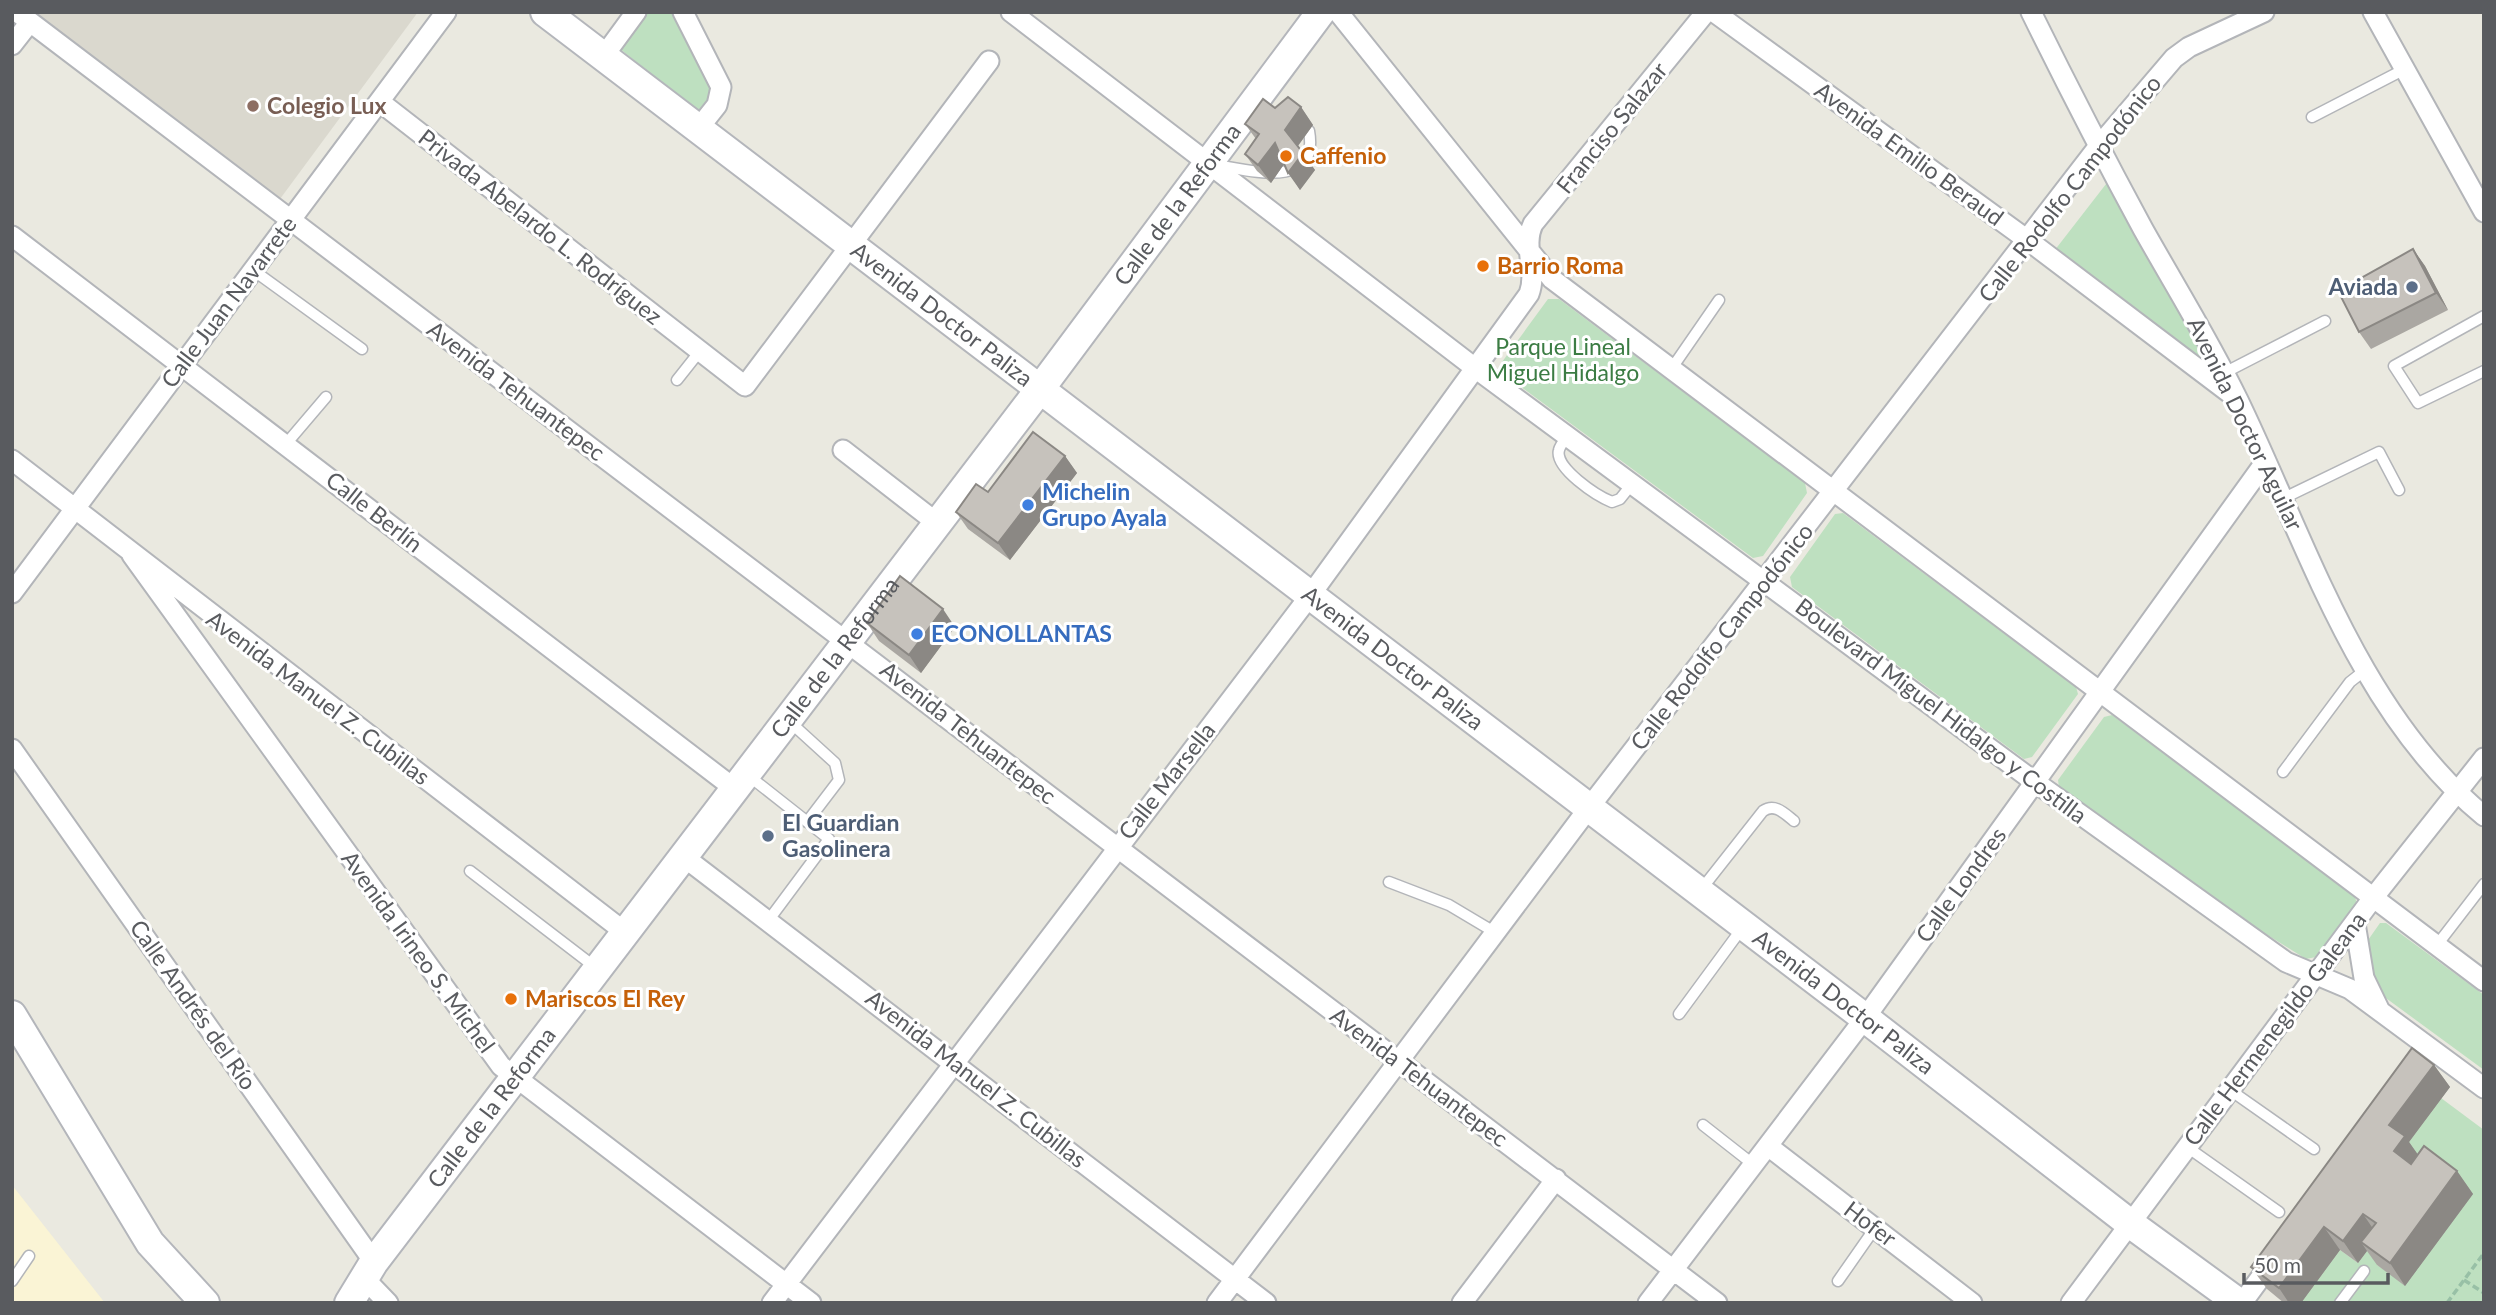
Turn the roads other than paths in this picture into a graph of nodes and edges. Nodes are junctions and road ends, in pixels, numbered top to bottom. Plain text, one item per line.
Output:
1 (446, 12) edge
2 (545, 12) edge
3 (636, 12) edge
4 (682, 12) edge
5 (1011, 12) edge
6 (1321, 12) edge
7 (1338, 12) edge
8 (1706, 12) edge
9 (1714, 12) edge
10 (2031, 12) edge
11 (2264, 12) edge
12 (2373, 12) edge
13 (24, 17) edge
14 (12, 45) edge
15 (603, 57) junction
16 (989, 61) dead end
17 (2405, 69) junction
18 (380, 102) junction
19 (2312, 117) dead end
20 (1293, 119) edge
21 (698, 130) junction
22 (2098, 147) junction
23 (1208, 164) junction
24 (2484, 212) edge
25 (290, 221) junction
26 (12, 236) edge
27 (2029, 241) junction
28 (850, 244) junction
29 (1529, 248) junction
30 (253, 270) junction
31 (1719, 300) dead end
32 (2484, 316) edge
33 (2325, 321) dead end
34 (362, 349) dead end
35 (700, 351) junction
36 (181, 363) junction
37 (1475, 368) junction
38 (1672, 368) junction
39 (2484, 371) edge
40 (2224, 373) junction
41 (677, 380) dead end
42 (1040, 389) junction
43 (326, 397) dead end
44 (2238, 399) junction
45 (1569, 436) junction
46 (286, 444) junction
47 (843, 450) dead end
48 (12, 460) edge
49 (2266, 461) junction
50 (1632, 484) junction
51 (2399, 490) dead end
52 (1834, 494) junction
53 (2284, 499) junction
54 (77, 508) junction
55 (937, 523) junction
56 (132, 555) junction
57 (1766, 580) junction
58 (12, 593) edge
59 (1309, 597) junction
60 (847, 640) junction
61 (2364, 671) junction
62 (2098, 693) junction
63 (788, 719) junction
64 (12, 749) edge
65 (2484, 758) edge
66 (2283, 772) dead end
67 (741, 781) junction
68 (2035, 782) junction
69 (2456, 793) junction
70 (1588, 809) junction
71 (2484, 816) edge
72 (1794, 821) dead end
73 (807, 822) junction
74 (1116, 848) junction
75 (684, 857) junction
76 (470, 870) dead end
77 (1389, 882) dead end
78 (2484, 884) edge
79 (1700, 892) junction
80 (2373, 898) junction
81 (768, 921) junction
82 (2356, 923) junction
83 (1743, 926) junction
84 (626, 933) junction
85 (1496, 933) junction
86 (2437, 946) junction
87 (598, 970) junction
88 (2316, 977) junction
89 (2484, 981) edge
90 (2380, 1011) junction
91 (1679, 1014) dead end
92 (12, 1015) edge
93 (1865, 1018) junction
94 (954, 1062) junction
95 (1399, 1063) junction
96 (515, 1079) junction
97 (2484, 1088) edge
98 (2230, 1090) junction
99 (1703, 1125) dead end
100 (1768, 1146) junction
101 (2187, 1147) junction
102 (2314, 1149) dead end
103 (1754, 1165) junction
104 (1556, 1179) junction
105 (2279, 1212) dead end
106 (2128, 1222) junction
107 (1875, 1228) junction
108 (2283, 1247) edge
109 (29, 1256) dead end
110 (1673, 1269) junction
111 (369, 1270) junction
112 (2364, 1271) dead end
113 (1235, 1280) junction
114 (12, 1281) edge
115 (1838, 1281) dead end
116 (786, 1284) junction
117 (205, 1303) edge
118 (349, 1303) edge
119 (388, 1303) edge
120 (772, 1303) edge
121 (811, 1303) edge
122 (1217, 1303) edge
123 (1266, 1303) edge
124 (1462, 1303) edge
125 (1648, 1303) edge
126 (1717, 1303) edge
127 (1972, 1303) edge
128 (2070, 1303) edge
129 (2241, 1303) edge
130 (2340, 1303) edge

1 - 18 street, Calle Juan Navarrete
2 - 15 main road, Avenida Doctor Paliza
3 - 15 street
4 - 21 street
5 - 23 street, Boulevard Miguel Hidalgo y Costilla
6 - 23 main road, Calle de la Reforma
7 - 29 street
8 - 29 street, Franciso Salazar
9 - 27 street, Avenida Emilio Beraud
10 - 22 street, Avenida Doctor Aguilar
11 - 22 street, Calle Rodolfo Campodónico
12 - 17 street
13 - 14 street
13 - 25 street, Avenida Tehuantepec
15 - 21 main road, Avenida Doctor Paliza
16 - 28 street
17 - 19 lane
17 - 24 street
18 - 25 street, Calle Juan Navarrete
18 - 35 street, Privada Abelardo L. Rodríguez
20 - 23 lane
21 - 28 main road, Avenida Doctor Paliza
22 - 27 street, Calle Rodolfo Campodónico
22 - 40 street, Avenida Doctor Aguilar
23 - 37 street, Boulevard Miguel Hidalgo y Costilla
23 - 42 main road, Calle de la Reforma
25 - 30 street, Calle Juan Navarrete
25 - 60 street, Avenida Tehuantepec
26 - 36 street, Calle Berlín
27 - 44 street, Avenida Emilio Beraud
27 - 52 street, Calle Rodolfo Campodónico
28 - 35 street, Privada Abelardo L. Rodríguez
28 - 42 main road, Avenida Doctor Paliza
29 - 37 street, Calle Marsella
29 - 38 street
30 - 34 lane
30 - 36 street, Calle Juan Navarrete
31 - 38 lane
32 - 39 lane
33 - 40 lane
35 - 41 lane
36 - 46 street, Calle Berlín
36 - 54 street, Calle Juan Navarrete
37 - 45 street, Boulevard Miguel Hidalgo y Costilla
37 - 59 street, Calle Marsella
38 - 52 street
40 - 44 street, Avenida Doctor Aguilar
42 - 55 main road, Calle de la Reforma
42 - 59 main road, Avenida Doctor Paliza
43 - 46 lane
44 - 49 street, Avenida Doctor Aguilar
45 - 50 street, Boulevard Miguel Hidalgo y Costilla
45 - 50 lane
46 - 67 street, Calle Berlín
47 - 55 street
48 - 54 street, Avenida Manuel Z. Cubillas
49 - 53 street, Avenida Doctor Aguilar
49 - 62 street, Calle Londres
50 - 57 street, Boulevard Miguel Hidalgo y Costilla
51 - 53 lane
52 - 57 street, Calle Rodolfo Campodónico
52 - 62 street
53 - 61 street, Avenida Doctor Aguilar
54 - 56 street, Avenida Manuel Z. Cubillas
54 - 58 street, Calle Juan Navarrete
55 - 60 main road, Calle de la Reforma
56 - 84 street, Avenida Manuel Z. Cubillas
56 - 96 street, Avenida Irineo S. Michel
57 - 68 street, Boulevard Miguel Hidalgo y Costilla
57 - 70 street, Calle Rodolfo Campodónico
59 - 70 main road, Avenida Doctor Paliza
59 - 74 street, Calle Marsella
60 - 63 main road, Calle de la Reforma
60 - 74 street, Avenida Tehuantepec
61 - 66 lane
61 - 69 street, Avenida Doctor Aguilar
62 - 68 street, Calle Londres
62 - 80 street
63 - 67 main road, Calle de la Reforma
63 - 73 lane
64 - 111 street, Calle Andrés del Río
65 - 69 street, Calle Hermenegildo Galeana
67 - 73 lane
67 - 75 main road, Calle de la Reforma
68 - 88 street, Boulevard Miguel Hidalgo y Costilla
68 - 93 street, Calle Londres
69 - 71 street, Avenida Doctor Aguilar
69 - 80 street, Calle Hermenegildo Galeana
70 - 79 main road, Avenida Doctor Paliza
70 - 85 street, Calle Rodolfo Campodónico
72 - 79 lane
73 - 81 lane
74 - 94 street, Calle Marsella
74 - 95 street, Avenida Tehuantepec
75 - 81 street, Avenida Manuel Z. Cubillas
75 - 84 main road, Calle de la Reforma
76 - 87 lane
77 - 85 lane
78 - 86 lane
79 - 83 main road, Avenida Doctor Paliza
80 - 82 street, Calle Hermenegildo Galeana
80 - 86 street
81 - 94 street, Avenida Manuel Z. Cubillas
82 - 88 street, Calle Hermenegildo Galeana
82 - 90 street
83 - 91 lane
83 - 93 main road, Avenida Doctor Paliza
84 - 87 main road, Calle de la Reforma
85 - 95 street, Calle Rodolfo Campodónico
86 - 89 street
87 - 96 main road, Calle de la Reforma
88 - 90 street, Boulevard Miguel Hidalgo y Costilla
88 - 98 street, Calle Hermenegildo Galeana
90 - 97 street, Boulevard Miguel Hidalgo y Costilla
92 - 117 main road
93 - 100 street, Calle Londres
93 - 106 main road, Avenida Doctor Paliza
94 - 113 street, Avenida Manuel Z. Cubillas
94 - 116 street, Calle Marsella
95 - 104 street, Avenida Tehuantepec
95 - 113 street, Calle Rodolfo Campodónico
96 - 111 main road, Calle de la Reforma
96 - 116 street, Avenida Irineo S. Michel
98 - 101 street, Calle Hermenegildo Galeana
98 - 102 lane
99 - 103 lane
100 - 103 street, Calle Londres
100 - 107 street, Hofer
101 - 105 lane
101 - 106 street, Calle Hermenegildo Galeana
103 - 110 street, Calle Londres
104 - 110 street, Avenida Tehuantepec
104 - 124 street
106 - 128 street, Calle Hermenegildo Galeana
106 - 129 main road, Avenida Doctor Paliza
107 - 115 lane
107 - 127 street, Hofer
108 - 129 street
109 - 114 lane
110 - 125 street, Calle Londres
110 - 126 street, Avenida Tehuantepec
111 - 118 main road, Calle de la Reforma
111 - 119 street, Calle Andrés del Río
112 - 130 lane
113 - 122 street, Calle Rodolfo Campodónico
113 - 123 street, Avenida Manuel Z. Cubillas
116 - 120 street, Calle Marsella
116 - 121 street, Avenida Irineo S. Michel

